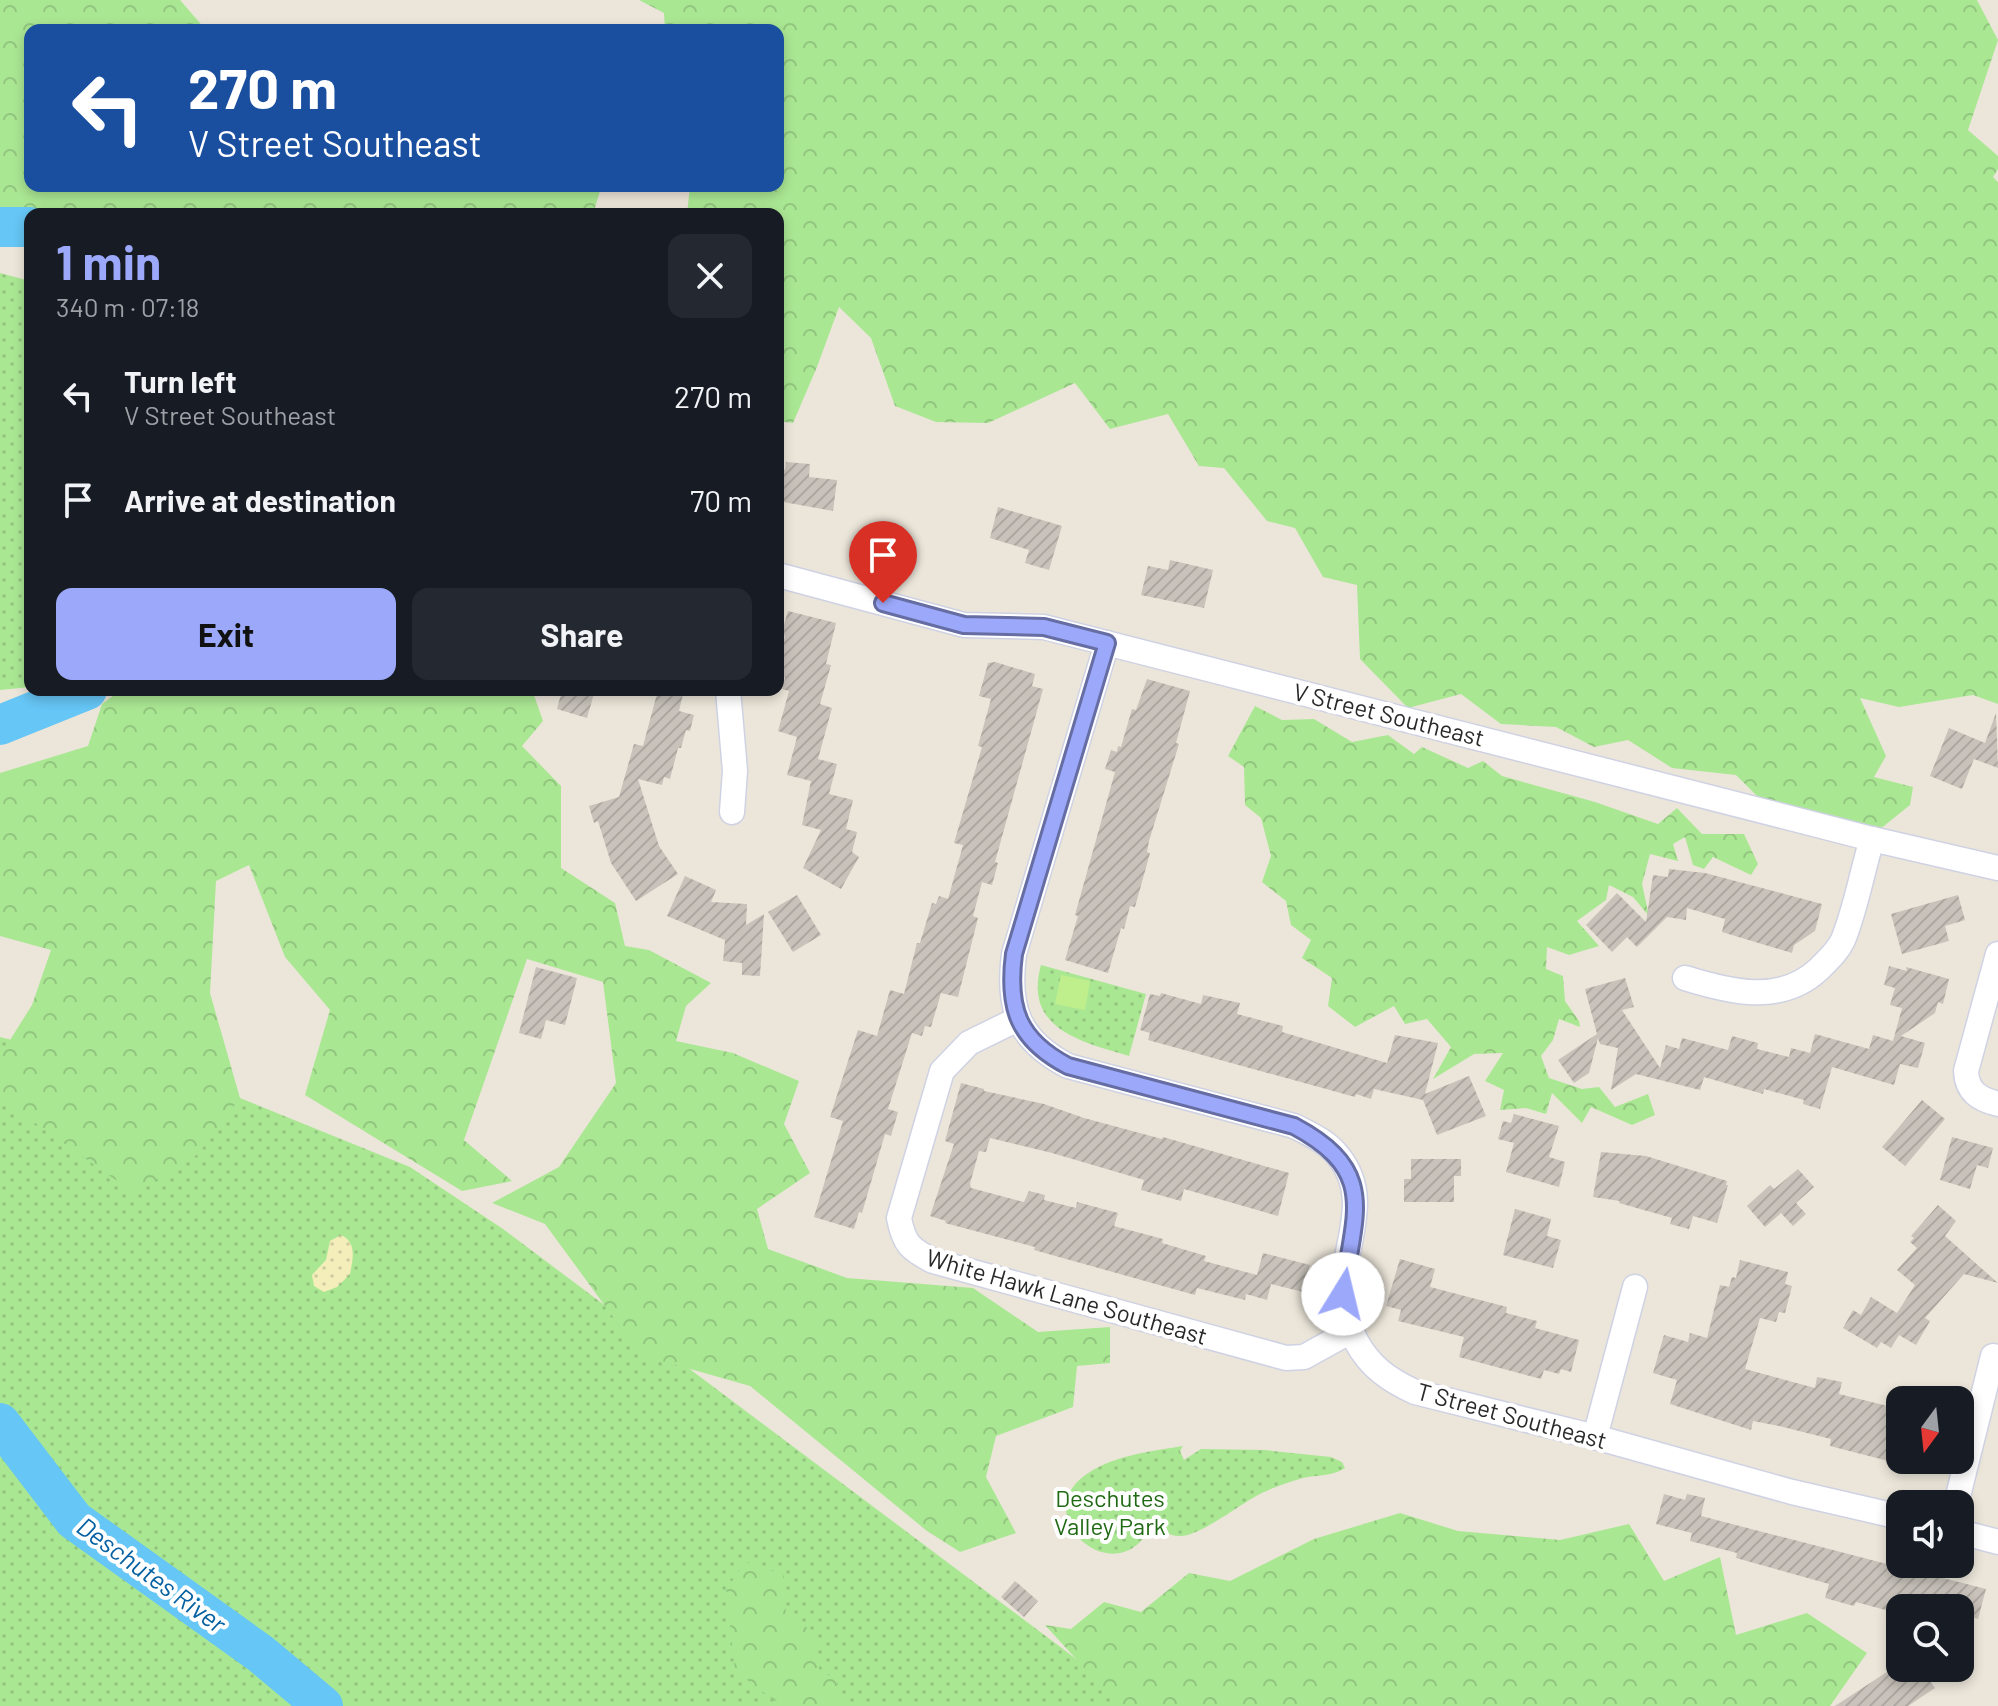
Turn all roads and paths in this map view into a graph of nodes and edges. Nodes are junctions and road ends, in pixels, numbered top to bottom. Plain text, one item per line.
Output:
1 (784, 577) edge
2 (1107, 643) junction
3 (729, 696) edge
4 (732, 812) dead end
5 (1872, 839) junction
6 (1998, 868) edge
7 (1998, 954) edge
8 (1685, 978) dead end
9 (1018, 1019) junction
10 (1988, 1036) edge
11 (1998, 1104) edge
12 (1635, 1287) dead end
13 (1351, 1331) junction
14 (1993, 1356) dead end
15 (1595, 1437) junction
16 (1960, 1490) edge
17 (1886, 1514) edge
18 (1974, 1536) edge
19 (1998, 1542) edge

1 - 2 street, V Street Southeast
2 - 5 street, V Street Southeast
2 - 9 street, T Street Southeast
3 - 4 street
5 - 6 street, V Street Southeast
5 - 8 street
7 - 10 street
9 - 13 street, T Street Southeast
9 - 13 street, White Hawk Lane Southeast
10 - 11 street
12 - 15 street
13 - 15 street, T Street Southeast
14 - 16 street
15 - 17 street, T Street Southeast
18 - 19 street

